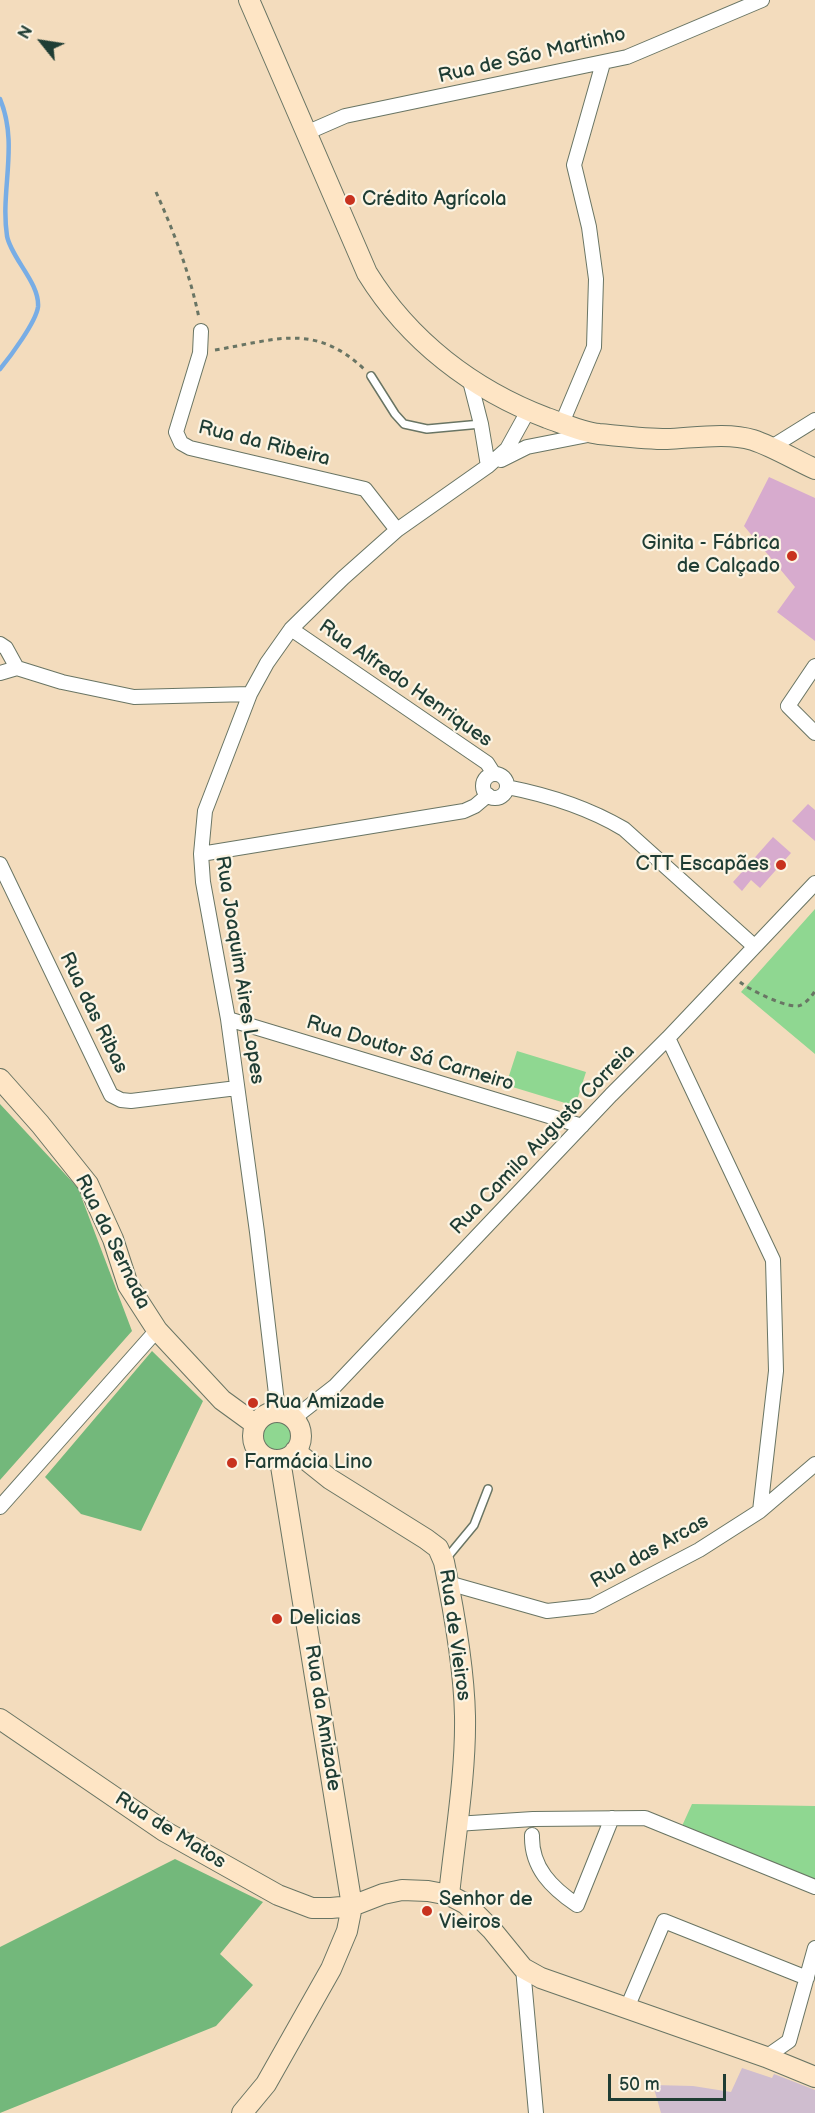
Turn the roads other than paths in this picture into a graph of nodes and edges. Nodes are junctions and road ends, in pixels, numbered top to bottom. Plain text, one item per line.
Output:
1 (249, 0) edge
2 (762, 0) edge
3 (603, 63) junction
4 (306, 133) junction
5 (201, 331) road end
6 (371, 376) road end
7 (471, 381) junction
8 (528, 411) junction
9 (815, 420) edge
10 (562, 423) junction
11 (481, 424) junction
12 (596, 434) junction
13 (770, 448) junction
14 (488, 466) junction
15 (815, 469) edge
16 (397, 530) junction
17 (291, 628) junction
18 (0, 644) edge
19 (815, 666) edge
20 (17, 668) junction
21 (0, 673) edge
22 (250, 694) junction
23 (815, 733) edge
24 (494, 774) junction
25 (507, 787) junction
26 (488, 795) junction
27 (201, 854) junction
28 (0, 864) edge
29 (815, 883) edge
30 (754, 946) junction
31 (228, 1019) junction
32 (668, 1038) junction
33 (0, 1079) edge
34 (237, 1088) junction
35 (582, 1126) junction
36 (157, 1330) junction
37 (286, 1415) junction
38 (255, 1424) junction
39 (288, 1456) junction
40 (815, 1464) edge
41 (488, 1489) dead end
42 (0, 1507) edge
43 (760, 1511) junction
44 (444, 1562) junction
45 (448, 1582) junction
46 (0, 1719) edge
47 (612, 1818) junction
48 (456, 1824) junction
49 (532, 1835) dead end
50 (815, 1887) edge
51 (449, 1895) junction
52 (352, 1906) junction
53 (815, 1948) edge
54 (523, 1968) junction
55 (807, 1978) junction
56 (627, 2008) junction
57 (766, 2057) junction
58 (815, 2077) edge
59 (242, 2113) edge
60 (536, 2113) edge

1 - 4 street
2 - 3 street, Rua de São Martinho
3 - 4 street, Rua de São Martinho
3 - 10 street
4 - 7 street
5 - 16 street, Rua da Ribeira
6 - 11 lane
7 - 8 street
7 - 11 street
8 - 10 street
8 - 14 street
9 - 13 street
10 - 12 street
11 - 14 street
12 - 13 street
12 - 14 street
13 - 15 street
14 - 16 street, Rua Joaquim Aires Lopes
16 - 17 street, Rua Joaquim Aires Lopes
17 - 22 street, Rua Joaquim Aires Lopes
17 - 24 street, Rua Alfredo Henriques
18 - 20 street
19 - 23 street
20 - 21 street
20 - 22 street
22 - 27 street, Rua Joaquim Aires Lopes
24 - 25 street, Rua Alfredo Henriques
24 - 26 street, Rua Alfredo Henriques
25 - 26 street
25 - 30 street
26 - 27 street
27 - 31 street, Rua Joaquim Aires Lopes
28 - 34 street, Rua das Ribas
29 - 30 street, Rua Camilo Augusto Correia
30 - 32 street, Rua Camilo Augusto Correia
31 - 34 street, Rua Joaquim Aires Lopes
31 - 35 street, Rua Doutor Sá Carneiro
32 - 35 street, Rua Camilo Augusto Correia
32 - 43 street
33 - 36 street, Rua da Sernada
34 - 37 street, Rua Joaquim Aires Lopes
35 - 37 street, Rua Camilo Augusto Correia
36 - 38 street, Rua da Sernada
36 - 42 street
37 - 38 street
37 - 39 street
38 - 39 street
39 - 44 street, Rua de Vieiros
39 - 52 street, Rua da Amizade
40 - 43 street, Rua das Arcas
41 - 44 lane
43 - 45 street, Rua das Arcas
44 - 45 street, Rua de Vieiros
45 - 48 street, Rua de Vieiros
46 - 52 street, Rua de Matos
47 - 48 street
47 - 49 street
47 - 50 street
48 - 51 street, Rua de Vieiros
51 - 52 street
51 - 54 street
52 - 59 street
53 - 55 street
54 - 56 street
54 - 60 street
55 - 56 street
55 - 57 street
56 - 57 street
57 - 58 street

